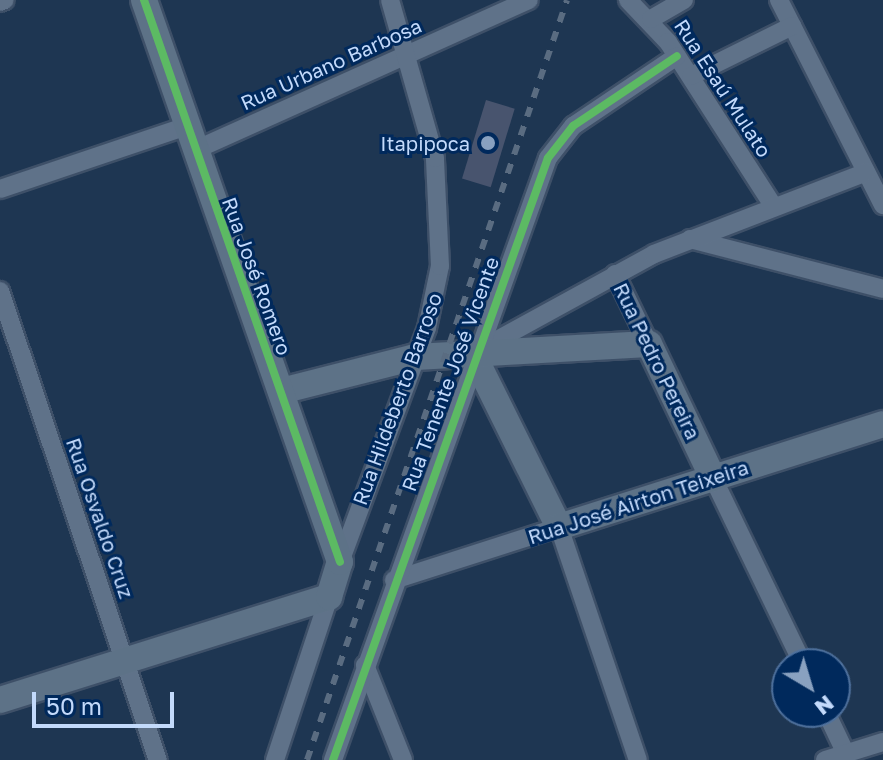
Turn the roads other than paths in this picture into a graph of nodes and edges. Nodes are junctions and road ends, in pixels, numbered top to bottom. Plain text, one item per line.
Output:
1 (144, 0) edge
2 (390, 0) edge
3 (529, 0) edge
4 (628, 0) edge
5 (684, 0) edge
6 (779, 0) edge
7 (651, 19) junction
8 (792, 26) junction
9 (407, 53) junction
10 (677, 56) junction
11 (691, 76) junction
12 (191, 138) junction
13 (866, 172) junction
14 (0, 189) edge
15 (883, 205) edge
16 (774, 207) junction
17 (690, 239) junction
18 (615, 274) junction
19 (883, 289) edge
20 (0, 291) edge
21 (649, 344) junction
22 (473, 354) junction
23 (415, 357) junction
24 (281, 391) junction
25 (883, 424) edge
26 (713, 478) junction
27 (559, 527) junction
28 (340, 562) junction
29 (394, 580) junction
30 (329, 597) junction
31 (795, 648) edge
32 (125, 661) junction
33 (365, 665) junction
34 (0, 700) edge
35 (834, 728) edge
36 (883, 742) edge
37 (846, 754) junction
38 (158, 760) edge
39 (275, 760) edge
40 (333, 760) edge
41 (403, 760) edge
42 (638, 760) edge
43 (825, 760) edge

1 - 12 street, Rua José Romero
2 - 9 street, Rua Hildeberto Barroso
3 - 9 street, Rua Urbano Barbosa
4 - 7 street, Rua Esaú Mulato
5 - 7 street
6 - 8 street
7 - 10 street, Rua Esaú Mulato
8 - 11 street
8 - 13 street
9 - 12 street, Rua Urbano Barbosa
9 - 23 street, Rua Hildeberto Barroso
10 - 11 street, Rua Esaú Mulato
10 - 22 street, Rua Tenente José Vicente
11 - 16 street, Rua Esaú Mulato
12 - 14 street, Rua Urbano Barbosa
12 - 24 street, Rua José Romero
13 - 15 street
13 - 16 street
16 - 17 street
17 - 18 street
17 - 19 street
18 - 21 street, Rua Pedro Pereira
18 - 22 street
20 - 32 street, Rua Osvaldo Cruz
21 - 22 street
21 - 26 street, Rua Pedro Pereira
22 - 23 street
22 - 27 street
22 - 29 street, Rua Tenente José Vicente
23 - 24 street
23 - 28 street, Rua Hildeberto Barroso
24 - 28 street, Rua José Romero
25 - 26 street, Rua José Airton Teixeira
26 - 27 street, Rua José Airton Teixeira
26 - 31 street, Rua Pedro Pereira
27 - 29 street, Rua José Airton Teixeira
27 - 42 street
28 - 30 street
29 - 33 street, Rua Tenente José Vicente
30 - 32 street
30 - 39 street
32 - 34 street
32 - 38 street, Rua Osvaldo Cruz
33 - 40 street, Rua Tenente José Vicente
33 - 41 street
35 - 37 street
36 - 37 street
37 - 43 street

